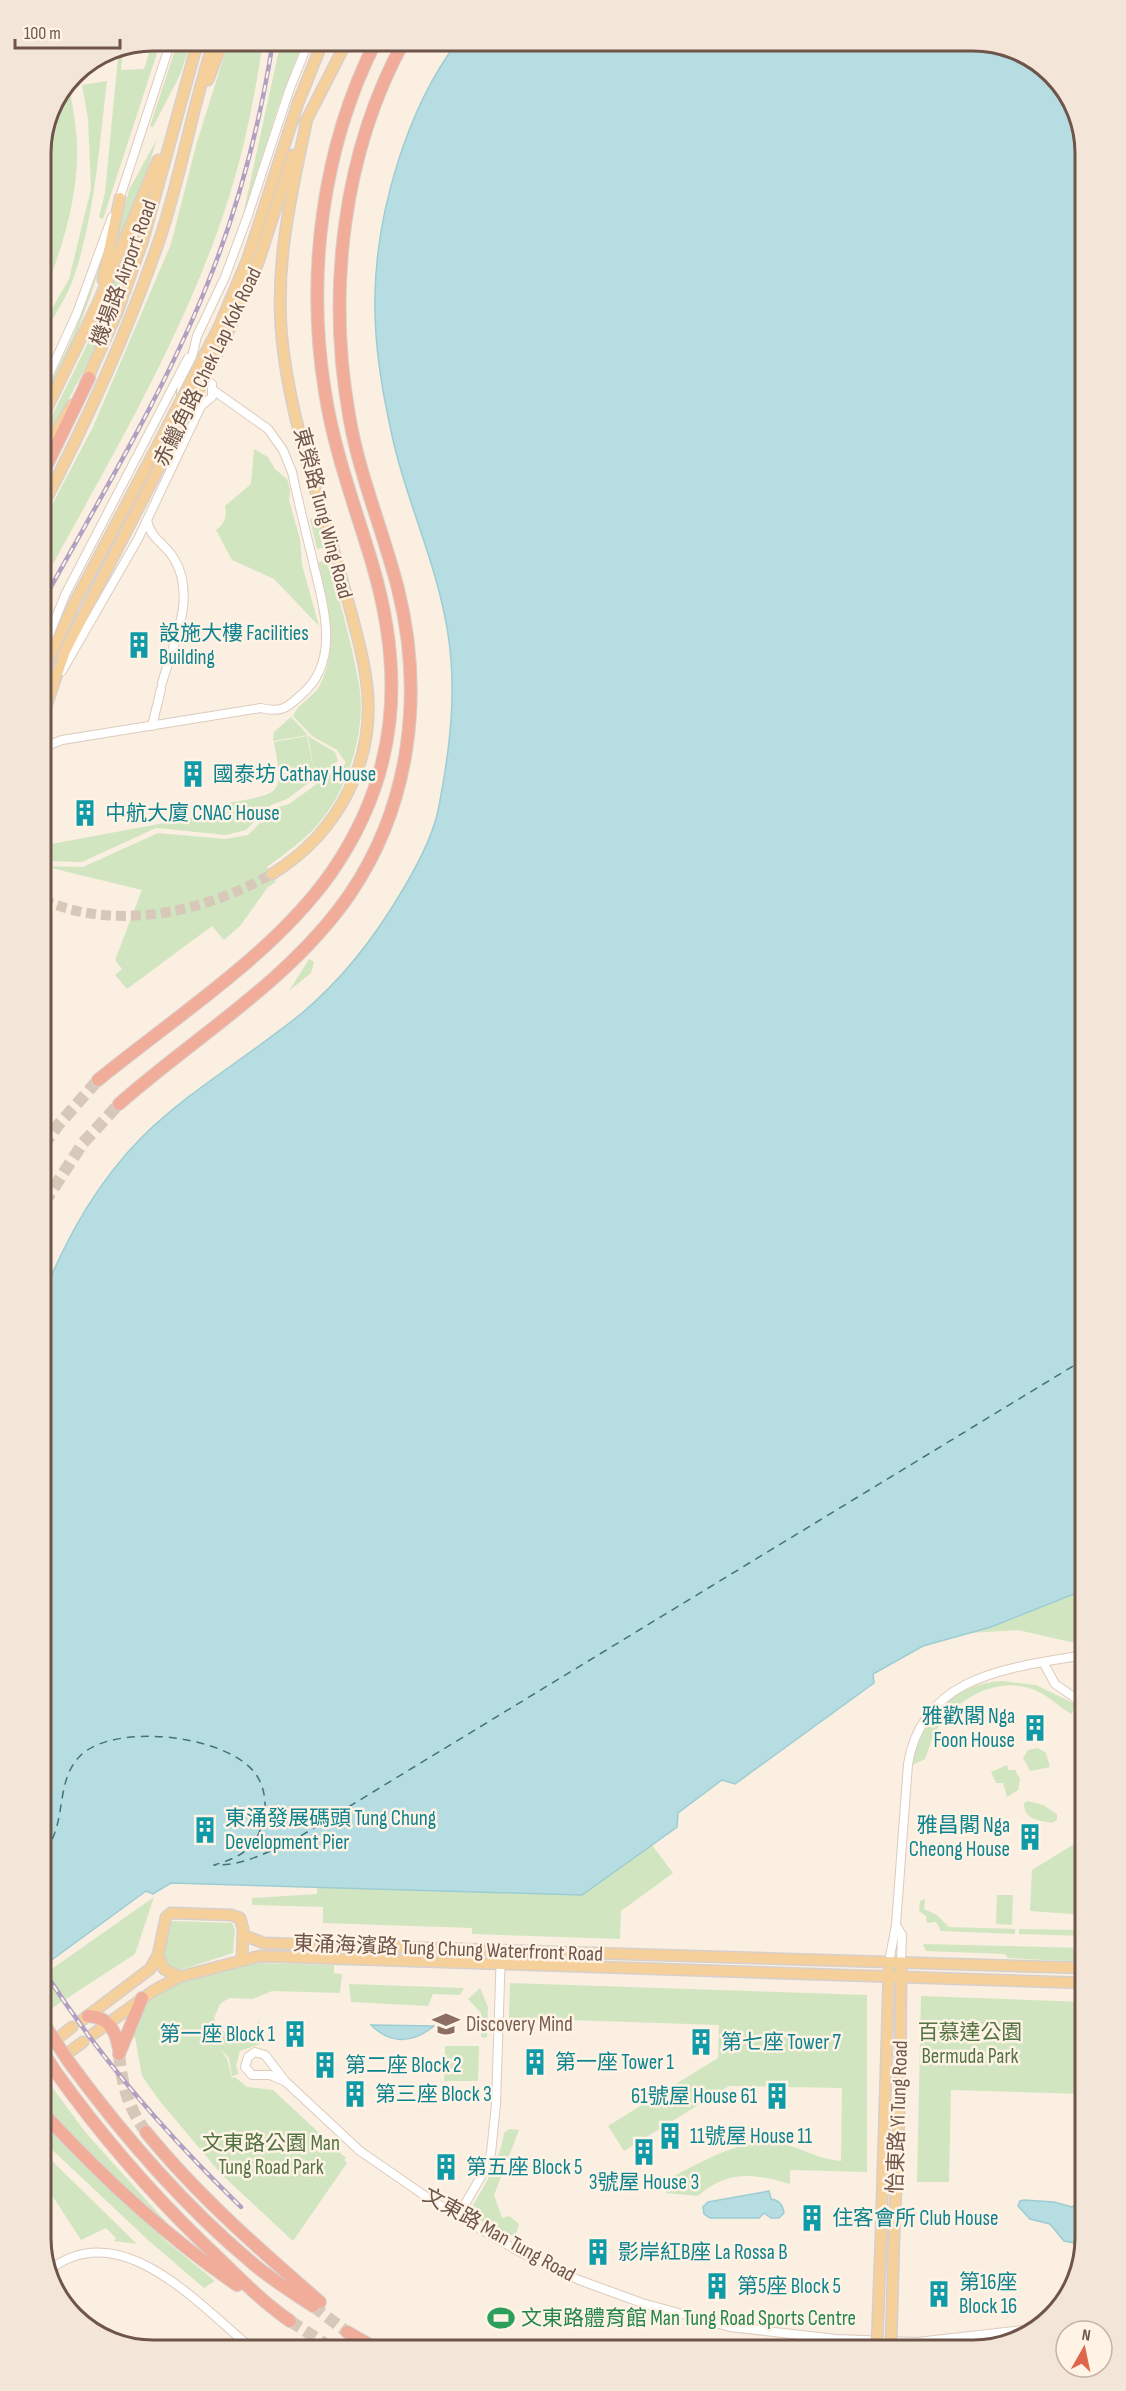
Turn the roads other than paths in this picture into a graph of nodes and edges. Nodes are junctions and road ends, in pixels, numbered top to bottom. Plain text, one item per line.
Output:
1 (167, 51) edge
2 (195, 51) edge
3 (211, 51) edge
4 (219, 51) edge
5 (305, 51) edge
6 (318, 51) edge
7 (342, 51) edge
8 (371, 51) edge
9 (399, 51) edge
10 (196, 109) junction
11 (178, 110) junction
12 (307, 119) junction
13 (120, 198) junction
14 (98, 303) junction
15 (224, 329) junction
16 (197, 336) junction
17 (192, 354) junction
18 (51, 370) edge
19 (199, 375) junction
20 (89, 378) junction
21 (187, 378) junction
22 (213, 390) junction
23 (181, 394) junction
24 (51, 401) edge
25 (229, 402) junction
26 (205, 404) junction
27 (160, 416) junction
28 (51, 441) edge
29 (165, 444) junction
30 (51, 458) edge
31 (51, 489) edge
32 (147, 520) junction
33 (138, 539) junction
34 (158, 541) junction
35 (51, 631) edge
36 (51, 654) edge
37 (52, 686) junction
38 (51, 689) edge
39 (152, 726) junction
40 (51, 744) edge
41 (272, 874) tunnel mouth
42 (98, 1080) tunnel mouth
43 (119, 1104) tunnel mouth
44 (1075, 1657) edge
45 (1043, 1662) junction
46 (1075, 1698) edge
47 (243, 1935) junction
48 (501, 1950) junction
49 (158, 1954) junction
50 (242, 1959) junction
51 (895, 1963) junction
52 (500, 1965) junction
53 (1075, 1968) edge
54 (895, 1976) junction
55 (178, 1977) junction
56 (1075, 1983) edge
57 (142, 1998) junction
58 (80, 2021) junction
59 (108, 2023) junction
60 (51, 2033) edge
61 (62, 2036) dead end
62 (70, 2056) junction
63 (51, 2065) edge
64 (286, 2082) junction
65 (51, 2122) edge
66 (146, 2132) tunnel mouth
67 (458, 2216) junction
68 (55, 2266) edge
69 (260, 2300) junction
70 (290, 2321) tunnel mouth
71 (350, 2330) tunnel mouth
72 (1014, 2331) edge
73 (241, 2340) edge
74 (364, 2340) edge
75 (863, 2340) edge
76 (878, 2340) edge
77 (891, 2340) edge
78 (934, 2340) edge

1 - 13 street, 機場路 Airport Road
2 - 11 main road, 機場路 Airport Road
3 - 10 main road, 機場路 Airport Road
4 - 10 main road
5 - 16 street
6 - 15 main road, 赤鱲角路 Chek Lap Kok Road
7 - 12 main road, 赤鱲角路 Chek Lap Kok Road
8 - 42 highway
9 - 43 highway
10 - 31 main road, 機場路 Airport Road
11 - 14 main road
11 - 20 main road, 機場路 Airport Road
12 - 15 main road, 赤鱲角路 Chek Lap Kok Road
12 - 41 main road, 東榮路 Tung Wing Road
13 - 14 main road
13 - 18 street, 機場路 Airport Road
14 - 24 main road
15 - 29 main road, 赤鱲角路 Chek Lap Kok Road, bridge
16 - 17 street
16 - 19 street
17 - 21 street
17 - 27 street
19 - 21 street
19 - 22 street
20 - 28 main road
20 - 30 highway, 機場路 Airport Road
21 - 23 street
22 - 25 street
22 - 26 street
23 - 26 street
23 - 27 street
25 - 26 street
25 - 39 street
26 - 32 street
27 - 35 street
29 - 36 main road, 赤鱲角路 Chek Lap Kok Road
29 - 37 main road, 赤鱲角路 Chek Lap Kok Road
32 - 33 street
32 - 34 street
33 - 34 street
33 - 37 street
34 - 39 street
37 - 38 main road, 赤鱲角路 Chek Lap Kok Road
39 - 40 street
44 - 45 street, 怡東路 Yi Tung Road
45 - 46 street
45 - 51 street, 怡東路 Yi Tung Road
47 - 48 main road, 東涌海濱路 Tung Chung Waterfront Road
47 - 49 main road
47 - 50 main road
48 - 51 main road, 東涌海濱路 Tung Chung Waterfront Road
48 - 52 street
49 - 55 main road
49 - 58 main road
50 - 52 main road, 東涌海濱路 Tung Chung Waterfront Road
50 - 55 main road, 東涌海濱路 Tung Chung Waterfront Road
51 - 53 main road, 東涌海濱路 Tung Chung Waterfront Road
51 - 54 main road, 怡東路 Yi Tung Road
52 - 54 main road, 東涌海濱路 Tung Chung Waterfront Road
52 - 67 street
54 - 56 main road, 東涌海濱路 Tung Chung Waterfront Road
54 - 76 main road, 怡東路 Yi Tung Road, bridge
54 - 77 main road, 怡東路 Yi Tung Road, bridge
55 - 57 main road, 東涌海濱路 Tung Chung Waterfront Road
57 - 59 main road, 東涌海濱路 Tung Chung Waterfront Road
57 - 59 highway
58 - 59 highway
58 - 61 main road
59 - 62 main road, 東涌海濱路 Tung Chung Waterfront Road
60 - 62 highway, bridge
62 - 66 highway
63 - 69 highway, bridge
64 - 64 street, 文東路 Man Tung Road
64 - 67 street, 文東路 Man Tung Road
65 - 69 highway
67 - 75 street, 文東路 Man Tung Road
68 - 73 street
69 - 70 highway
71 - 74 highway
72 - 78 street, 文東路 Man Tung Road

